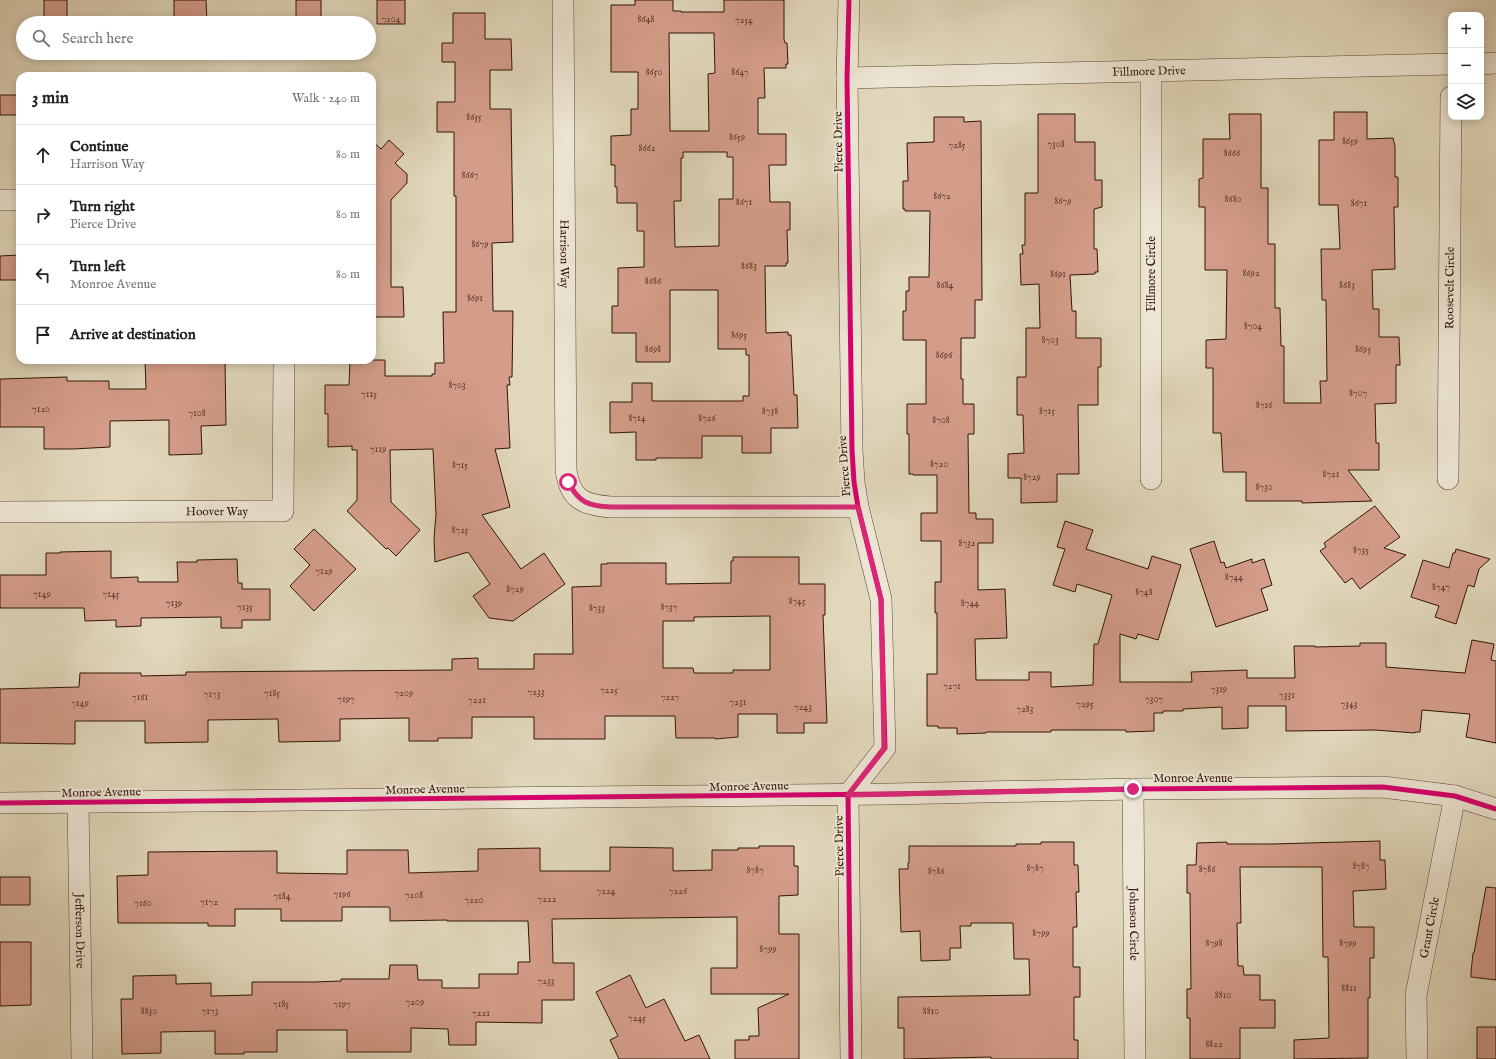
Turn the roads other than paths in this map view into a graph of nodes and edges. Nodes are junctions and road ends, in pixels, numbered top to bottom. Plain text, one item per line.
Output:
1 (563, 0) edge
2 (848, 0) edge
3 (1448, 64) edge
4 (1484, 64) edge
5 (1496, 64) edge
6 (1151, 70) junction
7 (847, 78) junction
8 (1451, 120) edge
9 (0, 200) edge
10 (16, 200) edge
11 (284, 364) edge
12 (1151, 479) dead end
13 (1448, 479) dead end
14 (858, 507) junction
15 (0, 512) edge
16 (1133, 789) junction
17 (848, 795) junction
18 (1455, 796) junction
19 (78, 802) junction
20 (0, 803) edge
21 (1496, 809) edge
22 (82, 1059) edge
23 (851, 1059) edge
24 (1135, 1059) edge
25 (1417, 1059) edge

1 - 14 street, Harrison Way
2 - 7 street, Pierce Drive
3 - 6 street, Fillmore Drive
4 - 5 street
6 - 7 street, Fillmore Drive
6 - 12 street, Fillmore Circle
7 - 14 street, Pierce Drive
8 - 13 street, Roosevelt Circle
9 - 10 street
11 - 15 street, Hoover Way
14 - 17 street, Pierce Drive
16 - 17 street, Monroe Avenue
16 - 18 street, Monroe Avenue
16 - 24 street, Johnson Circle
17 - 19 street, Monroe Avenue
17 - 23 street, Pierce Drive
18 - 21 street, Monroe Avenue
18 - 25 street, Grant Circle
19 - 20 street, Monroe Avenue
19 - 22 street, Jefferson Drive

